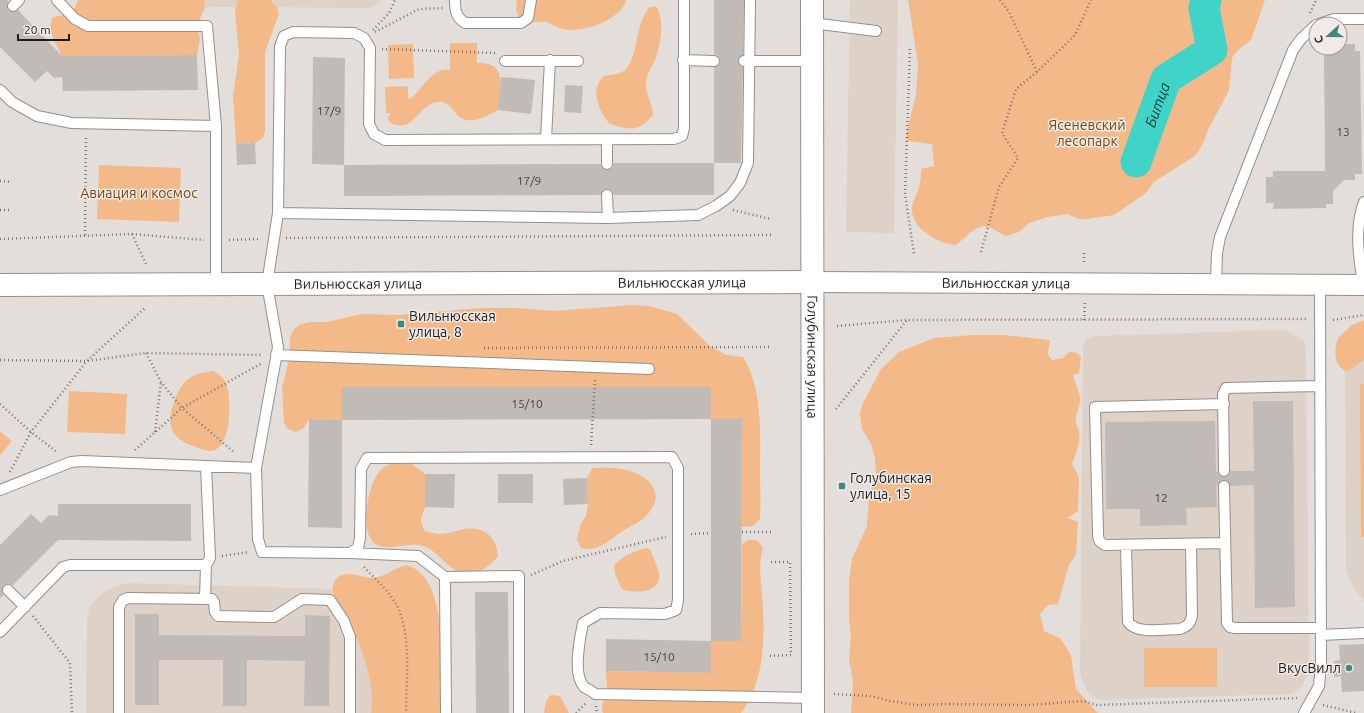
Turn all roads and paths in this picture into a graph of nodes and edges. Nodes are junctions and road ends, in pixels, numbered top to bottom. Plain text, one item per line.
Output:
1 (57, 0) edge
2 (395, 0) edge
3 (530, 0) edge
4 (684, 0) edge
5 (750, 0) edge
6 (812, 0) edge
7 (1000, 0) edge
8 (1091, 0) edge
9 (455, 4) edge
10 (1348, 19) edge
11 (1364, 19) edge
12 (812, 23) junction
13 (876, 31) dead end
14 (1308, 32) edge
15 (364, 38) junction
16 (370, 48) junction
17 (910, 49) dead end
18 (550, 60) junction
19 (683, 60) junction
20 (505, 61) joint
21 (578, 61) dead end
22 (714, 61) dead end
23 (747, 61) junction
24 (812, 61) junction
25 (1037, 72) junction
26 (0, 90) edge
27 (86, 123) junction
28 (216, 126) junction
29 (546, 139) junction
30 (607, 139) junction
31 (607, 164) dead end
32 (0, 181) edge
33 (12, 182) dead end
34 (607, 195) dead end
35 (1364, 202) edge
36 (716, 206) junction
37 (0, 210) edge
38 (10, 210) dead end
39 (278, 213) junction
40 (608, 218) junction
41 (771, 219) dead end
42 (132, 234) junction
43 (772, 234) dead end
44 (85, 235) junction
45 (274, 238) junction
46 (0, 239) edge
47 (217, 240) junction
48 (981, 252) dead end
49 (914, 254) dead end
50 (147, 267) dead end
51 (812, 282) junction
52 (0, 284) edge
53 (216, 284) junction
54 (267, 284) junction
55 (1216, 284) junction
56 (1320, 284) junction
57 (1363, 285) edge
58 (145, 308) dead end
59 (1364, 316) edge
60 (907, 320) junction
61 (1319, 320) junction
62 (837, 326) dead end
63 (769, 346) dead end
64 (477, 348) dead end
65 (597, 348) junction
66 (146, 353) junction
67 (276, 355) junction
68 (0, 360) edge
69 (87, 361) junction
70 (595, 369) junction
71 (649, 369) dead end
72 (161, 382) junction
73 (1319, 386) junction
74 (0, 404) edge
75 (1224, 404) junction
76 (182, 408) junction
77 (836, 410) dead end
78 (31, 432) junction
79 (155, 432) junction
80 (590, 457) junction
81 (70, 462) junction
82 (121, 462) junction
83 (206, 466) junction
84 (253, 467) junction
85 (1224, 471) dead end
86 (1224, 486) dead end
87 (0, 490) edge
88 (742, 532) dead end
89 (771, 532) dead end
90 (711, 533) dead end
91 (678, 534) junction
92 (1225, 543) junction
93 (1191, 544) junction
94 (1126, 545) junction
95 (262, 552) junction
96 (350, 553) junction
97 (208, 561) junction
98 (771, 562) dead end
99 (518, 576) junction
100 (445, 577) junction
101 (8, 590) dead end
102 (205, 599) junction
103 (25, 606) junction
104 (0, 632) edge
105 (1321, 632) junction
106 (1364, 633) edge
107 (770, 656) dead end
108 (820, 702) edge
109 (1312, 702) junction
110 (1337, 708) junction
111 (72, 713) edge
112 (119, 713) edge
113 (350, 713) edge
114 (406, 713) edge
115 (446, 713) edge
116 (519, 713) edge
117 (1304, 713) edge
118 (1337, 713) edge
119 (1356, 713) edge

1 - 28 lane
2 - 15 path
3 - 9 lane
4 - 19 lane
5 - 23 lane
6 - 12 street, Голубинская улица
7 - 25 path
8 - 25 path
9 - 15 path
10 - 11 lane
12 - 13 lane
12 - 24 street, Голубинская улица
14 - 55 lane
15 - 16 lane
15 - 39 lane
16 - 20 path
16 - 29 lane
17 - 49 path
18 - 20 lane
18 - 21 lane
18 - 29 lane
19 - 22 lane
19 - 30 lane
23 - 24 lane
23 - 36 lane
24 - 51 street, Голубинская улица
25 - 48 path
26 - 27 lane
27 - 28 lane
27 - 44 path
28 - 47 lane
29 - 30 lane
30 - 31 lane
32 - 33 path
34 - 40 lane
35 - 57 lane
36 - 40 lane
36 - 41 path
37 - 38 path
39 - 40 lane
39 - 45 lane
42 - 44 path
42 - 47 path
42 - 50 path
43 - 45 path
44 - 46 path
45 - 47 path
45 - 54 lane
47 - 53 lane
51 - 54 street, Вильнюсская улица
51 - 55 street, Вильнюсская улица
51 - 108 street, Голубинская улица
52 - 53 street, Вильнюсская улица
53 - 54 street, Вильнюсская улица
54 - 67 lane
55 - 56 street, Вильнюсская улица
56 - 57 street, Вильнюсская улица
56 - 61 lane
58 - 69 path
59 - 61 path
60 - 61 path
60 - 62 path
60 - 77 path
61 - 73 lane
63 - 65 path
64 - 65 path
65 - 70 path
66 - 67 path
66 - 69 path
66 - 72 path
67 - 70 lane
67 - 76 path
67 - 84 lane
68 - 69 path
69 - 78 path
70 - 71 lane
70 - 80 path
72 - 76 path
72 - 79 path
73 - 75 lane
73 - 105 lane
74 - 78 path
75 - 85 lane
75 - 94 lane
76 - 79 path
76 - 84 path
78 - 81 path
78 - 87 path
79 - 82 path
80 - 91 lane
80 - 96 lane
81 - 82 lane
81 - 87 lane
82 - 83 lane
83 - 84 lane
83 - 97 lane
84 - 95 lane
86 - 92 lane
88 - 89 path
90 - 91 path
91 - 99 path
91 - 108 lane
92 - 93 lane
92 - 105 lane
93 - 94 lane
93 - 94 lane
95 - 96 lane
95 - 97 path
96 - 100 lane
96 - 114 path
97 - 102 lane
97 - 103 lane
98 - 107 path
99 - 100 lane
99 - 116 lane
100 - 115 lane
101 - 103 lane
102 - 112 lane
102 - 113 lane
103 - 104 lane
103 - 111 path
105 - 106 lane
105 - 109 lane
108 - 109 path
109 - 110 path
109 - 117 lane
110 - 118 path
110 - 119 path

